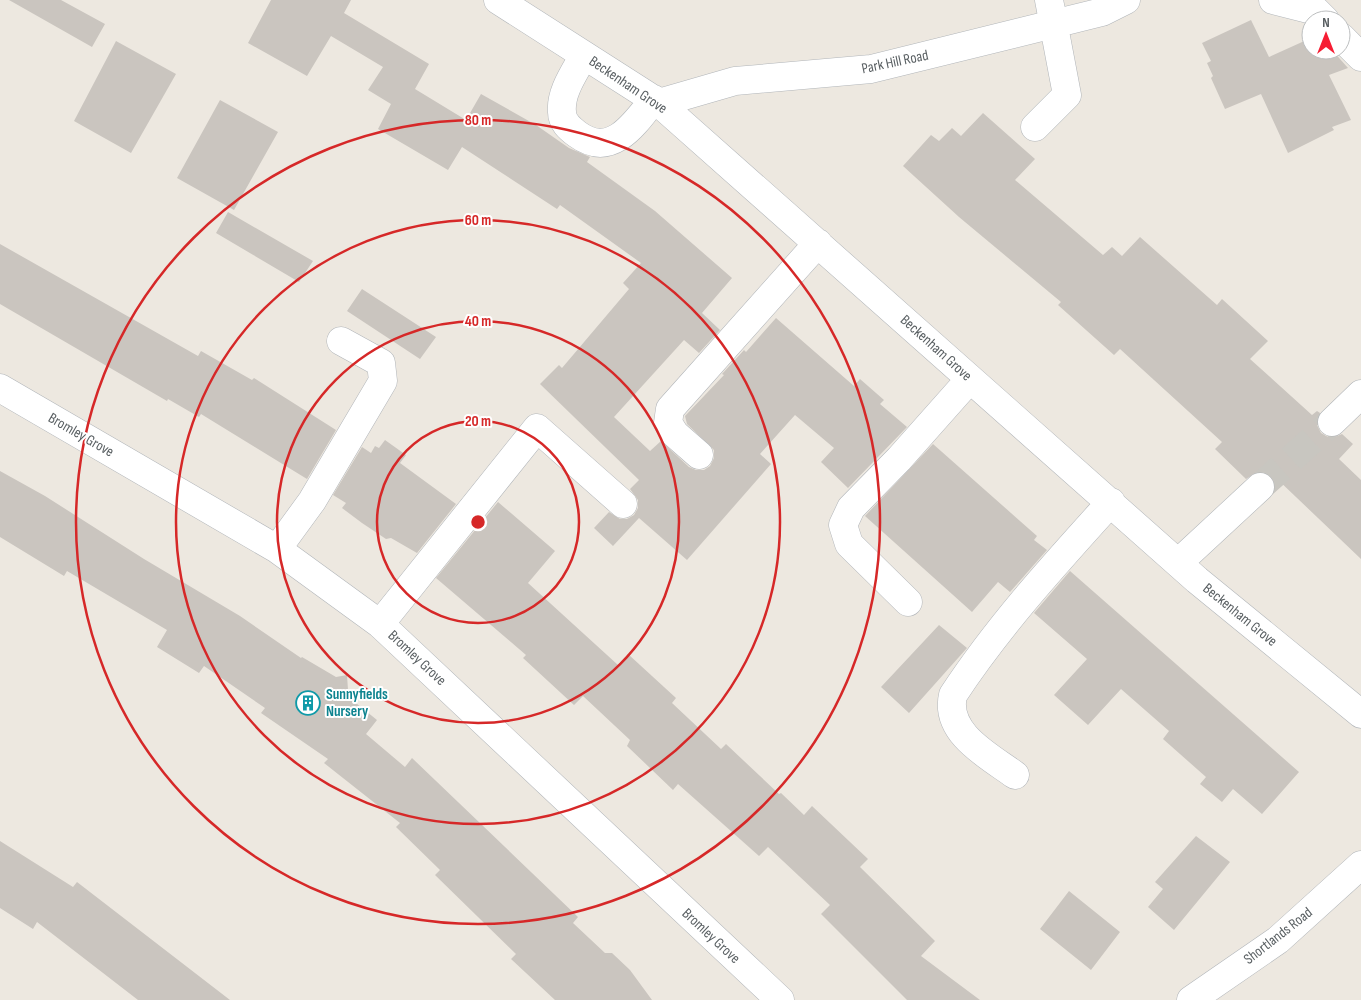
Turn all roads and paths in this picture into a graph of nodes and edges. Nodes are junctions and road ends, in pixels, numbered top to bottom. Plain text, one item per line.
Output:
1 (498, 0) edge
2 (1126, 0) edge
3 (1273, 0) edge
4 (1312, 10) edge
5 (1051, 12) edge
6 (1351, 47) edge
7 (584, 55) junction
8 (1361, 57) edge
9 (656, 101) junction
10 (1035, 127) dead end
11 (818, 243) junction
12 (341, 341) dead end
13 (970, 379) junction
14 (0, 388) edge
15 (1361, 394) edge
16 (1332, 422) tunnel mouth
17 (699, 455) dead end
18 (1260, 486) tunnel mouth
19 (1111, 502) junction
20 (623, 504) dead end
21 (277, 549) junction
22 (1178, 563) junction
23 (908, 602) dead end
24 (380, 624) junction
25 (1361, 714) edge
26 (1015, 775) dead end
27 (1361, 865) edge
28 (780, 1000) edge
29 (1191, 1000) edge

1 - 7 street, Beckenham Grove
2 - 5 street, Park Hill Road
3 - 4 street
5 - 9 street, Park Hill Road
5 - 10 street
6 - 8 street
7 - 9 street, Beckenham Grove
7 - 9 street
9 - 11 street, Beckenham Grove
11 - 13 street, Beckenham Grove
11 - 17 street
12 - 21 street
13 - 19 street, Beckenham Grove
13 - 23 street
14 - 21 street, Bromley Grove
15 - 16 street
18 - 22 street
19 - 22 street, Beckenham Grove
19 - 26 street
20 - 24 street
21 - 24 street, Bromley Grove
22 - 25 street, Beckenham Grove
24 - 28 street, Bromley Grove
27 - 29 street, Shortlands Road

